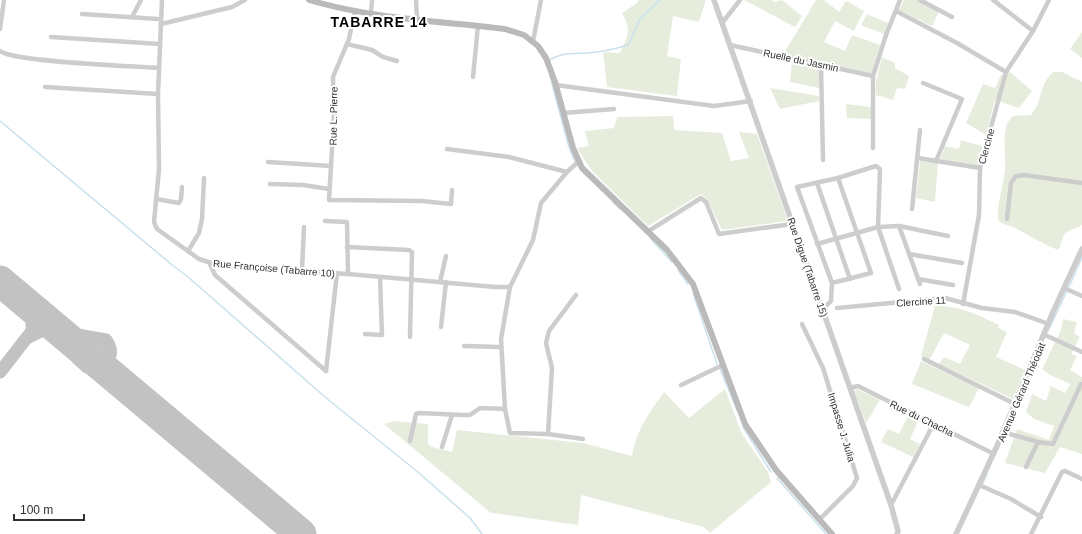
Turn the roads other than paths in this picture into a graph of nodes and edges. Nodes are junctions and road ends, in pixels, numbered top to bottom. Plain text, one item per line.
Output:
1 (4, 0) edge
2 (142, 0) edge
3 (162, 0) edge
4 (245, 0) edge
5 (309, 0) edge
6 (372, 0) edge
7 (416, 0) edge
8 (541, 0) edge
9 (714, 0) edge
10 (740, 0) edge
11 (900, 0) edge
12 (920, 0) edge
13 (993, 0) edge
14 (1049, 0) edge
15 (356, 10) junction
16 (896, 11) junction
17 (371, 13) junction
18 (82, 14) dead end
19 (132, 17) junction
20 (952, 17) dead end
21 (158, 19) dead end
22 (417, 19) junction
23 (722, 23) junction
24 (161, 24) junction
25 (478, 26) junction
26 (0, 29) edge
27 (1033, 31) junction
28 (51, 37) dead end
29 (533, 41) junction
30 (160, 44) junction
31 (347, 44) junction
32 (730, 45) junction
33 (0, 51) edge
34 (397, 61) dead end
35 (821, 65) junction
36 (159, 68) junction
37 (1006, 72) junction
38 (872, 76) junction
39 (473, 77) dead end
40 (923, 83) dead end
41 (556, 85) junction
42 (45, 87) dead end
43 (158, 94) junction
44 (751, 101) junction
45 (614, 109) dead end
46 (563, 113) junction
47 (920, 130) dead end
48 (873, 148) dead end
49 (447, 149) dead end
50 (918, 158) junction
51 (823, 160) dead end
52 (936, 161) junction
53 (268, 162) dead end
54 (578, 162) junction
55 (331, 166) junction
56 (980, 168) junction
57 (567, 172) junction
58 (204, 178) dead end
59 (838, 178) junction
60 (817, 183) junction
61 (1082, 183) edge
62 (270, 184) dead end
63 (182, 187) dead end
64 (329, 189) junction
65 (452, 190) dead end
66 (156, 198) junction
67 (912, 209) dead end
68 (1007, 219) dead end
69 (325, 221) dead end
70 (792, 224) junction
71 (898, 226) junction
72 (304, 227) dead end
73 (878, 227) junction
74 (647, 232) junction
75 (856, 233) junction
76 (948, 236) dead end
77 (837, 238) junction
78 (817, 244) junction
79 (347, 247) junction
80 (1082, 249) edge
81 (188, 251) junction
82 (909, 254) junction
83 (446, 256) dead end
84 (962, 263) dead end
85 (210, 264) junction
86 (302, 270) junction
87 (337, 273) junction
88 (348, 274) junction
89 (380, 277) junction
90 (412, 279) junction
91 (850, 279) junction
92 (440, 282) junction
93 (446, 282) junction
94 (832, 283) junction
95 (953, 285) dead end
96 (510, 287) junction
97 (1064, 288) junction
98 (899, 289) dead end
99 (576, 295) dead end
100 (1082, 296) edge
101 (963, 304) junction
102 (838, 308) dead end
103 (823, 309) junction
104 (802, 324) dead end
105 (1049, 324) junction
106 (441, 327) dead end
107 (365, 334) dead end
108 (1046, 335) junction
109 (410, 337) dead end
110 (464, 346) dead end
111 (501, 347) junction
112 (1082, 352) edge
113 (924, 359) dead end
114 (723, 365) junction
115 (1081, 384) dead end
116 (682, 385) dead end
117 (850, 388) junction
118 (1015, 404) junction
119 (505, 409) junction
120 (452, 415) junction
121 (934, 423) junction
122 (1003, 432) junction
123 (548, 434) junction
124 (583, 439) dead end
125 (410, 441) dead end
126 (1038, 442) junction
127 (442, 448) dead end
128 (994, 454) junction
129 (1026, 467) dead end
130 (1082, 479) edge
131 (981, 486) junction
132 (891, 505) junction
133 (1040, 517) junction
134 (819, 520) junction
135 (832, 534) edge
136 (897, 534) edge
137 (956, 534) edge
138 (1031, 534) edge

1 - 26 street
2 - 19 street
3 - 24 street, Rue Françoise (Tabarre 10)
4 - 24 street
5 - 15 main road
6 - 17 street
7 - 22 street
8 - 29 street
9 - 23 street, Rue Digue (Tabarre 15)
10 - 23 street
11 - 16 street
12 - 20 street
13 - 27 street
14 - 27 street, Clercine
15 - 17 main road
15 - 31 street, Rue L. Pierre
16 - 37 street
16 - 38 street
17 - 22 main road
18 - 19 street
19 - 21 street
22 - 25 main road
23 - 32 street, Rue Digue (Tabarre 15)
24 - 30 street, Rue Françoise (Tabarre 10)
25 - 29 main road
25 - 39 street
27 - 37 street, Clercine
28 - 30 street
29 - 41 main road
30 - 36 street, Rue Françoise (Tabarre 10)
31 - 34 street
31 - 55 street, Rue L. Pierre
32 - 35 street, Ruelle du Jasmin
32 - 44 street, Rue Digue (Tabarre 15)
33 - 36 street
35 - 38 street, Ruelle du Jasmin
35 - 51 street
36 - 43 street, Rue Françoise (Tabarre 10)
37 - 56 street, Clercine
38 - 48 street
40 - 52 street
41 - 44 street
41 - 46 main road
42 - 43 street
43 - 66 street, Rue Françoise (Tabarre 10)
44 - 70 street, Rue Digue (Tabarre 15)
45 - 46 street
46 - 54 main road
47 - 50 street
49 - 57 street
50 - 52 street
50 - 67 street
52 - 56 street
53 - 55 street
54 - 57 street
54 - 74 main road
55 - 64 street, Rue L. Pierre
56 - 101 street, Clercine
57 - 96 street
58 - 81 street
59 - 60 street
59 - 73 street
59 - 75 street
60 - 77 street
60 - 78 street
61 - 68 street
62 - 64 street
63 - 66 street
64 - 65 street, Rue L. Pierre
66 - 81 street, Rue Françoise (Tabarre 10)
69 - 79 street
70 - 74 street
70 - 103 street, Rue Digue (Tabarre 15)
71 - 73 street
71 - 76 street
71 - 82 street
72 - 86 street
73 - 75 street
73 - 98 street
74 - 114 main road
75 - 77 street
75 - 91 street
77 - 78 street
77 - 91 street
78 - 94 street
79 - 88 street
79 - 90 street
80 - 97 street, Avenue Gérard Théodat
81 - 85 street, Rue Françoise (Tabarre 10)
82 - 84 street
82 - 95 street
83 - 92 street
85 - 86 street, Rue Françoise (Tabarre 10)
85 - 87 street
86 - 87 street, Rue Françoise (Tabarre 10)
87 - 88 street, Rue Françoise (Tabarre 10)
88 - 89 street, Rue Françoise (Tabarre 10)
89 - 90 street, Rue Françoise (Tabarre 10)
89 - 107 street
90 - 92 street, Rue Françoise (Tabarre 10)
90 - 109 street
91 - 94 street
92 - 93 street, Rue Françoise (Tabarre 10)
93 - 96 street, Rue Françoise (Tabarre 10)
93 - 106 street
94 - 103 street
96 - 111 street
97 - 100 street
97 - 105 street, Avenue Gérard Théodat
99 - 123 street
101 - 102 street, Clercine 11
101 - 105 street, Clercine 11
103 - 117 street, Rue Digue (Tabarre 15)
104 - 134 street, Impasse J. Julia
105 - 108 street, Avenue Gérard Théodat
108 - 112 street
108 - 118 street, Avenue Gérard Théodat
110 - 111 street
111 - 119 street
113 - 118 street
114 - 116 street
114 - 134 main road
115 - 126 street
117 - 121 street, Rue du Chacha
117 - 132 street, Rue Digue (Tabarre 15)
118 - 122 street, Avenue Gérard Théodat
119 - 120 street
119 - 123 street
120 - 125 street
120 - 127 street
121 - 128 street, Rue du Chacha
121 - 132 street
122 - 126 street
122 - 128 street, Avenue Gérard Théodat
123 - 124 street
126 - 129 street
128 - 131 street, Avenue Gérard Théodat
130 - 133 street
131 - 133 street
131 - 137 street, Avenue Gérard Théodat
132 - 136 street, Rue Digue (Tabarre 15)
133 - 138 street
134 - 135 main road

